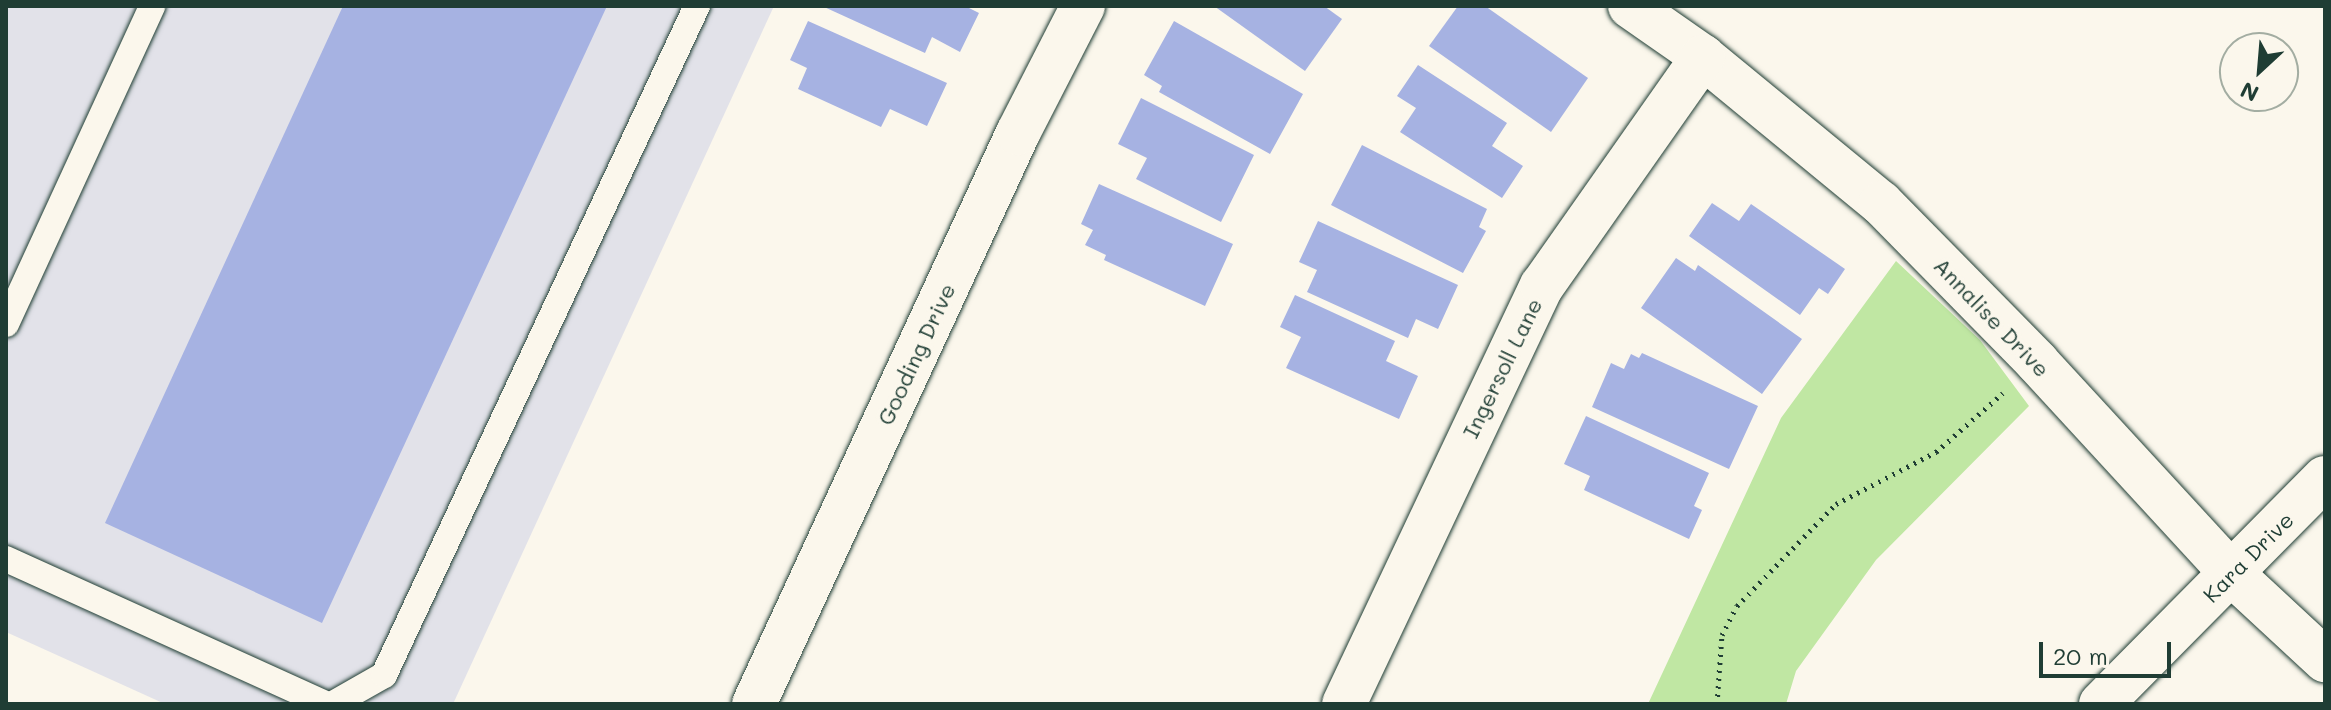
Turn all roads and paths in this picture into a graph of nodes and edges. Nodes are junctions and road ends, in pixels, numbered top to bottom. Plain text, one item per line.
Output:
1 (152, 6) edge
2 (697, 6) edge
3 (1083, 6) edge
4 (1630, 6) edge
5 (1703, 57) junction
6 (6, 324) edge
7 (2003, 393) dead end
8 (2325, 478) edge
9 (6, 559) edge
10 (2232, 574) junction
11 (2325, 660) edge
12 (326, 704) edge
13 (333, 704) edge
14 (754, 704) edge
15 (1344, 704) edge
16 (1717, 704) edge
17 (2101, 704) edge

1 - 6 lane
2 - 13 lane
3 - 14 street, Gooding Drive
4 - 5 street, Annalise Drive
5 - 10 street, Annalise Drive
5 - 15 street, Ingersoll Lane
7 - 16 path
8 - 10 street, Kara Drive
9 - 12 lane
10 - 11 street, Annalise Drive
10 - 17 street, Kara Drive

